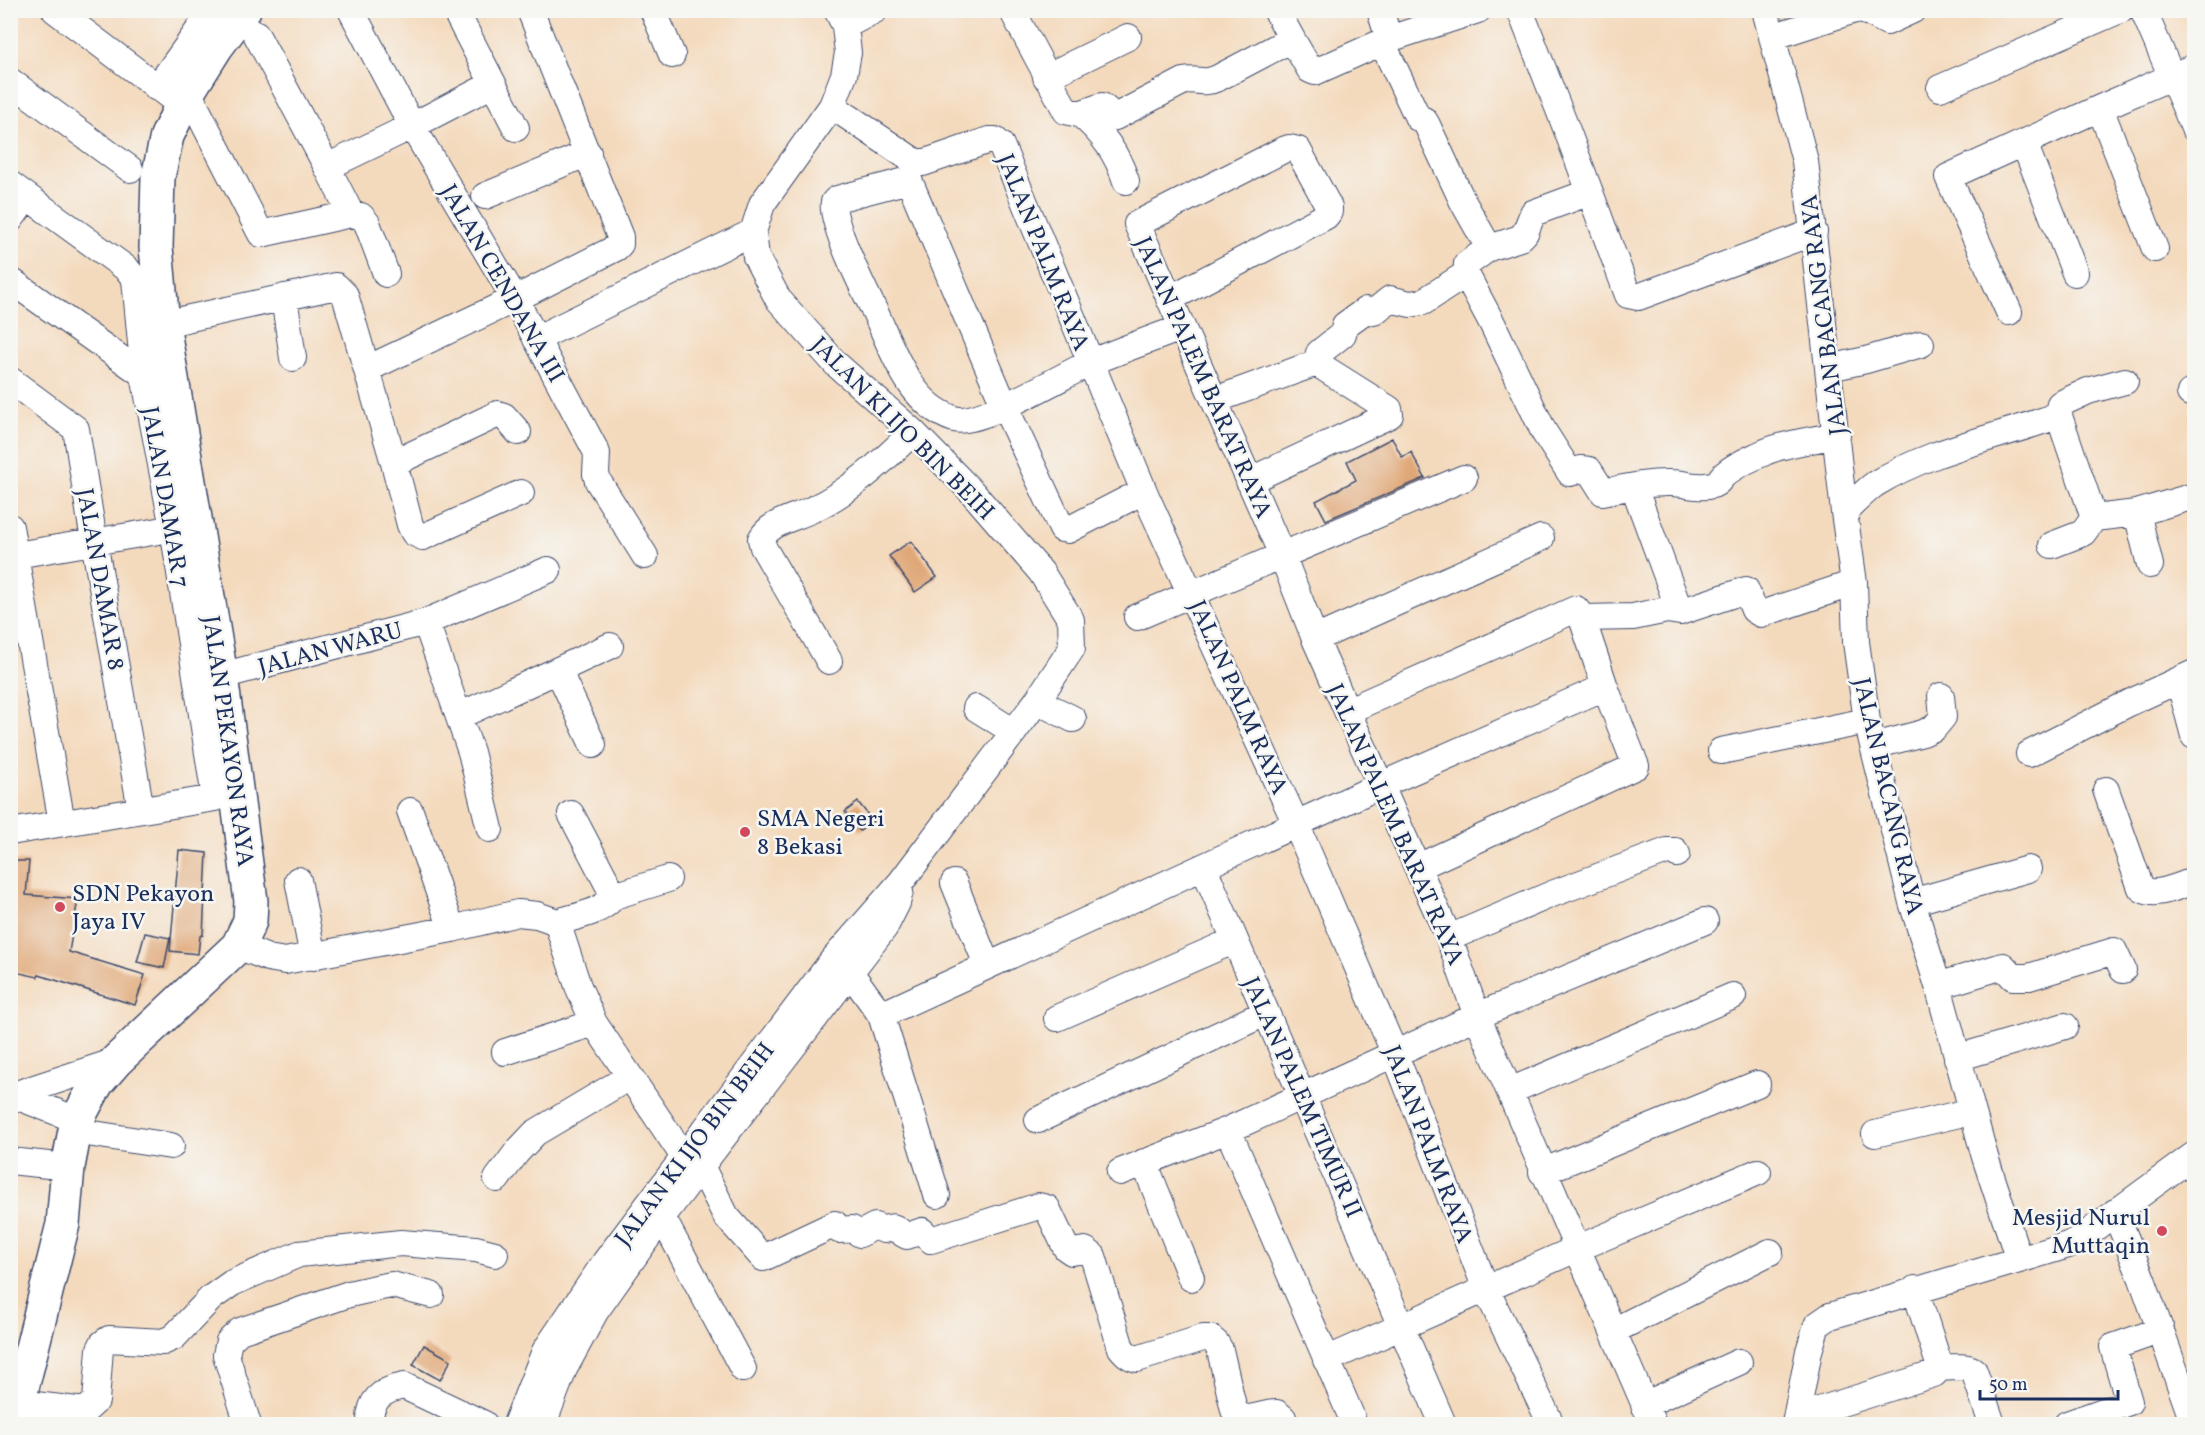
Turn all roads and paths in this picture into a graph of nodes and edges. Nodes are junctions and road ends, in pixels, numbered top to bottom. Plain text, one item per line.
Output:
1 (55, 10) edge
2 (213, 10) edge
3 (351, 10) edge
4 (455, 10) edge
5 (530, 10) edge
6 (653, 10) edge
7 (875, 10) edge
8 (1012, 10) edge
9 (1276, 10) edge
10 (1380, 10) edge
11 (1478, 10) edge
12 (1520, 10) edge
13 (1765, 10) edge
14 (1857, 10) edge
15 (1913, 10) edge
16 (2120, 10) edge
17 (2143, 10) edge
18 (841, 18) edge
19 (87, 20) edge
20 (250, 22) edge
21 (1128, 37) dead end
22 (1772, 37) junction
23 (1292, 39) junction
24 (1385, 40) junction
25 (672, 55) dead end
26 (2183, 72) edge
27 (1046, 77) junction
28 (10, 81) edge
29 (493, 84) junction
30 (1940, 88) dead end
31 (175, 95) junction
32 (832, 106) junction
33 (2100, 108) junction
34 (1080, 114) junction
35 (412, 126) junction
36 (516, 128) dead end
37 (2194, 128) edge
38 (2024, 143) junction
39 (588, 153) junction
40 (327, 167) junction
41 (130, 169) dead end
42 (1126, 181) dead end
43 (19, 190) edge
44 (1590, 192) junction
45 (484, 196) dead end
46 (351, 214) junction
47 (10, 220) edge
48 (753, 232) junction
49 (1814, 232) junction
50 (1489, 248) junction
51 (2155, 249) dead end
52 (2075, 273) dead end
53 (386, 274) dead end
54 (1466, 274) junction
55 (10, 280) edge
56 (284, 297) junction
57 (515, 299) junction
58 (1169, 299) junction
59 (2009, 312) dead end
60 (163, 324) junction
61 (1181, 328) junction
62 (536, 339) junction
63 (1921, 344) dead end
64 (293, 358) dead end
65 (1090, 363) junction
66 (1316, 363) junction
67 (1829, 368) junction
68 (367, 369) junction
69 (144, 375) junction
70 (10, 380) edge
71 (2125, 381) dead end
72 (1215, 400) junction
73 (1005, 407) junction
74 (2058, 413) junction
75 (518, 432) dead end
76 (913, 432) junction
77 (1837, 435) junction
78 (394, 463) junction
79 (1464, 478) dead end
80 (1248, 481) junction
81 (1634, 487) junction
82 (521, 493) dead end
83 (2194, 496) edge
84 (1128, 499) dead end
85 (1844, 512) junction
86 (2138, 513) junction
87 (2094, 518) junction
88 (185, 526) junction
89 (10, 527) edge
90 (1541, 538) dead end
91 (94, 542) junction
92 (2052, 545) dead end
93 (1282, 555) junction
94 (13, 556) edge
95 (645, 556) dead end
96 (2150, 565) dead end
97 (548, 570) dead end
98 (1854, 583) junction
99 (1191, 592) junction
100 (1680, 612) junction
101 (1137, 617) dead end
102 (1582, 618) junction
103 (426, 622) junction
104 (1315, 639) junction
105 (610, 645) dead end
106 (829, 661) dead end
107 (558, 670) junction
108 (221, 676) junction
109 (2187, 676) edge
110 (1605, 687) junction
111 (1941, 696) dead end
112 (1037, 701) junction
113 (976, 708) dead end
114 (1347, 711) junction
115 (459, 716) junction
116 (1073, 719) dead end
117 (1867, 721) junction
118 (1014, 732) junction
119 (2194, 736) edge
120 (593, 745) dead end
121 (1874, 746) junction
122 (1721, 752) dead end
123 (2030, 754) dead end
124 (1381, 785) junction
125 (2106, 790) dead end
126 (141, 810) junction
127 (410, 811) dead end
128 (571, 814) dead end
129 (62, 823) junction
130 (1296, 824) junction
131 (490, 829) dead end
132 (10, 832) edge
133 (1677, 854) dead end
134 (1418, 867) junction
135 (1204, 868) junction
136 (2028, 868) dead end
137 (668, 879) dead end
138 (298, 880) dead end
139 (2194, 881) edge
140 (901, 882) junction
141 (954, 883) dead end
142 (614, 896) junction
143 (1912, 902) junction
144 (1705, 921) dead end
145 (557, 922) junction
146 (452, 929) junction
147 (1449, 938) junction
148 (1235, 940) junction
149 (238, 946) junction
150 (314, 957) junction
151 (987, 965) junction
152 (2123, 970) dead end
153 (850, 972) junction
154 (1938, 986) junction
155 (1733, 996) dead end
156 (1265, 1013) junction
157 (881, 1016) junction
158 (1477, 1016) junction
159 (1057, 1018) dead end
160 (594, 1023) junction
161 (2065, 1026) dead end
162 (505, 1052) dead end
163 (1394, 1052) junction
164 (1957, 1058) junction
165 (116, 1061) junction
166 (629, 1077) junction
167 (1757, 1084) dead end
168 (1510, 1091) junction
169 (12, 1095) edge
170 (1303, 1095) junction
171 (1972, 1111) junction
172 (1038, 1120) dead end
173 (76, 1125) junction
174 (1228, 1130) junction
175 (1875, 1134) dead end
176 (171, 1146) dead end
177 (2194, 1155) edge
178 (11, 1161) edge
179 (692, 1162) junction
180 (1144, 1162) junction
181 (68, 1167) junction
182 (1120, 1172) dead end
183 (1542, 1172) junction
184 (1758, 1172) dead end
185 (497, 1179) dead end
186 (937, 1196) dead end
187 (655, 1211) junction
188 (2115, 1212) junction
189 (1576, 1249) junction
190 (1770, 1252) dead end
191 (495, 1254) dead end
192 (2019, 1260) junction
193 (1191, 1278) dead end
194 (1486, 1289) junction
195 (1915, 1289) junction
196 (431, 1295) dead end
197 (1401, 1326) junction
198 (2161, 1330) junction
199 (1613, 1331) junction
200 (1326, 1360) junction
201 (1739, 1362) dead end
202 (1939, 1367) junction
203 (744, 1369) dead end
204 (2187, 1379) edge
205 (16, 1414) edge
206 (1648, 1415) edge
207 (1352, 1418) dead end
208 (1796, 1421) edge
209 (2194, 1424) edge
210 (248, 1425) edge
211 (370, 1425) edge
212 (484, 1425) edge
213 (516, 1425) edge
214 (543, 1425) edge
215 (1282, 1425) edge
216 (1443, 1425) edge
217 (1551, 1425) edge
218 (1992, 1425) edge
219 (2067, 1425) edge

1 - 19 street
2 - 31 street
3 - 35 street, JALAN CENDANA III
4 - 29 street
5 - 39 street
6 - 25 street
7 - 18 street
8 - 27 street
9 - 23 street
10 - 24 street
11 - 24 street
12 - 44 street
13 - 22 street, JALAN BACANG RAYA
14 - 15 street
14 - 22 street
16 - 30 street
17 - 26 street
18 - 32 street, JALAN KI IJO BIN BEIH
19 - 31 street
20 - 31 main road, JALAN PEKAYON RAYA
20 - 40 street
21 - 27 street
22 - 49 street, JALAN BACANG RAYA
23 - 24 street
23 - 34 street
24 - 50 street
26 - 33 street
26 - 37 street
27 - 34 street
28 - 41 street
29 - 35 street
29 - 36 street
31 - 46 street
31 - 60 main road, JALAN PEKAYON RAYA
32 - 48 street, JALAN KI IJO BIN BEIH
32 - 65 street, JALAN PALM RAYA
33 - 38 street
33 - 51 street
34 - 42 street
35 - 40 street
35 - 57 street, JALAN CENDANA III
38 - 52 street
38 - 59 street
39 - 45 street
39 - 57 street
40 - 46 street
43 - 47 street
43 - 69 street, JALAN DAMAR 7
44 - 49 street
44 - 50 street
46 - 53 street
48 - 62 street
48 - 76 street, JALAN KI IJO BIN BEIH
49 - 67 street, JALAN BACANG RAYA
50 - 54 street
54 - 66 street
54 - 81 street
55 - 69 street, JALAN DAMAR 7
56 - 60 street
56 - 64 street
56 - 68 street
57 - 62 street, JALAN CENDANA III
57 - 68 street
58 - 58 street, JALAN PALEM BARAT RAYA
58 - 61 street, JALAN PALEM BARAT RAYA
60 - 88 main road, JALAN PEKAYON RAYA
61 - 65 street
61 - 72 street, JALAN PALEM BARAT RAYA
62 - 95 street, JALAN CENDANA III
63 - 67 street
65 - 73 street
65 - 99 street, JALAN PALM RAYA
66 - 72 street
66 - 80 street
67 - 77 street, JALAN BACANG RAYA
68 - 78 street
69 - 88 street, JALAN DAMAR 7
70 - 91 street, JALAN DAMAR 8
71 - 74 street
72 - 80 street, JALAN PALEM BARAT RAYA
73 - 73 street
73 - 84 street
74 - 85 street
74 - 87 street
75 - 78 street
76 - 106 street
76 - 112 street, JALAN KI IJO BIN BEIH
77 - 81 street
77 - 85 street, JALAN BACANG RAYA
78 - 82 street
79 - 93 street
80 - 93 street, JALAN PALEM BARAT RAYA
81 - 100 street
83 - 86 street
85 - 98 street, JALAN BACANG RAYA
86 - 87 street
86 - 96 street
87 - 92 street
88 - 91 street
88 - 108 main road, JALAN PEKAYON RAYA
88 - 126 street, JALAN DAMAR 7
89 - 94 street
90 - 104 street
91 - 94 street
91 - 126 street, JALAN DAMAR 8
93 - 99 street
93 - 104 street, JALAN PALEM BARAT RAYA
94 - 129 street
97 - 103 street
98 - 100 street
98 - 117 street, JALAN BACANG RAYA
99 - 101 street
99 - 130 street, JALAN PALM RAYA
100 - 102 street
102 - 110 street
102 - 114 street
103 - 108 street, JALAN WARU
103 - 115 street, JALAN WARU
104 - 114 street, JALAN PALEM BARAT RAYA
105 - 107 street
107 - 115 street
107 - 120 street
108 - 149 main road, JALAN PEKAYON RAYA
109 - 119 street
109 - 123 street
110 - 124 street
110 - 134 street
111 - 121 street
112 - 116 street
112 - 118 street, JALAN KI IJO BIN BEIH
113 - 118 street
114 - 124 street, JALAN PALEM BARAT RAYA
115 - 131 street, JALAN WARU
117 - 121 street, JALAN BACANG RAYA
117 - 122 street
118 - 140 street, JALAN KI IJO BIN BEIH
121 - 143 street, JALAN BACANG RAYA
124 - 130 street
124 - 134 street, JALAN PALEM BARAT RAYA
125 - 139 street
126 - 129 street
127 - 146 street
128 - 142 street
129 - 132 street
130 - 135 street
130 - 163 street, JALAN PALM RAYA
133 - 147 street
134 - 147 street, JALAN PALEM BARAT RAYA
135 - 148 street, JALAN PALEM TIMUR II
135 - 151 street
136 - 143 street
137 - 142 street
138 - 150 street
140 - 153 street, JALAN KI IJO BIN BEIH
140 - 179 street, JALAN KI IJO BIN BEIH
141 - 151 street
142 - 145 street
143 - 154 street, JALAN BACANG RAYA
144 - 158 street
145 - 146 street
145 - 160 street
146 - 150 street
147 - 158 street, JALAN PALEM BARAT RAYA
148 - 156 street, JALAN PALEM TIMUR II
148 - 159 street
149 - 150 street
149 - 165 main road, JALAN PEKAYON RAYA
151 - 157 street
152 - 154 street
153 - 157 street
153 - 179 street, JALAN KI IJO BIN BEIH
154 - 164 street, JALAN BACANG RAYA
155 - 168 street
156 - 170 street, JALAN PALEM TIMUR II
156 - 172 street
157 - 186 street
158 - 163 street
158 - 168 street, JALAN PALEM BARAT RAYA
160 - 162 street
160 - 166 street
161 - 164 street
163 - 170 street
163 - 194 street, JALAN PALM RAYA
164 - 171 street, JALAN BACANG RAYA
165 - 169 street
165 - 173 main road, JALAN PEKAYON RAYA
166 - 179 street
166 - 185 street
167 - 183 street
168 - 183 street, JALAN PALEM BARAT RAYA
169 - 173 street
170 - 174 street
170 - 197 street, JALAN PALEM TIMUR II
171 - 175 street
171 - 192 street, JALAN BACANG RAYA
173 - 176 street
173 - 181 main road, JALAN PEKAYON RAYA
174 - 180 street
174 - 200 street
177 - 188 street
178 - 181 street
179 - 187 street, JALAN KI IJO BIN BEIH
179 - 215 street
180 - 182 street
180 - 193 street
181 - 205 main road, JALAN PEKAYON RAYA
183 - 189 street, JALAN PALEM BARAT RAYA
184 - 189 street
187 - 203 street
187 - 213 street, JALAN KI IJO BIN BEIH
187 - 214 street, JALAN KI IJO BIN BEIH
188 - 192 street
188 - 198 street
189 - 194 street
189 - 199 street, JALAN PALEM BARAT RAYA
190 - 199 street
191 - 205 street
192 - 195 street
194 - 197 street
194 - 217 street, JALAN PALM RAYA
195 - 202 street
195 - 208 street
196 - 210 street
197 - 200 street
197 - 216 street, JALAN PALEM TIMUR II
198 - 204 street
198 - 219 street
199 - 206 street, JALAN PALEM BARAT RAYA
200 - 207 street
201 - 206 street
202 - 208 street
202 - 218 street
204 - 209 street
211 - 212 street

